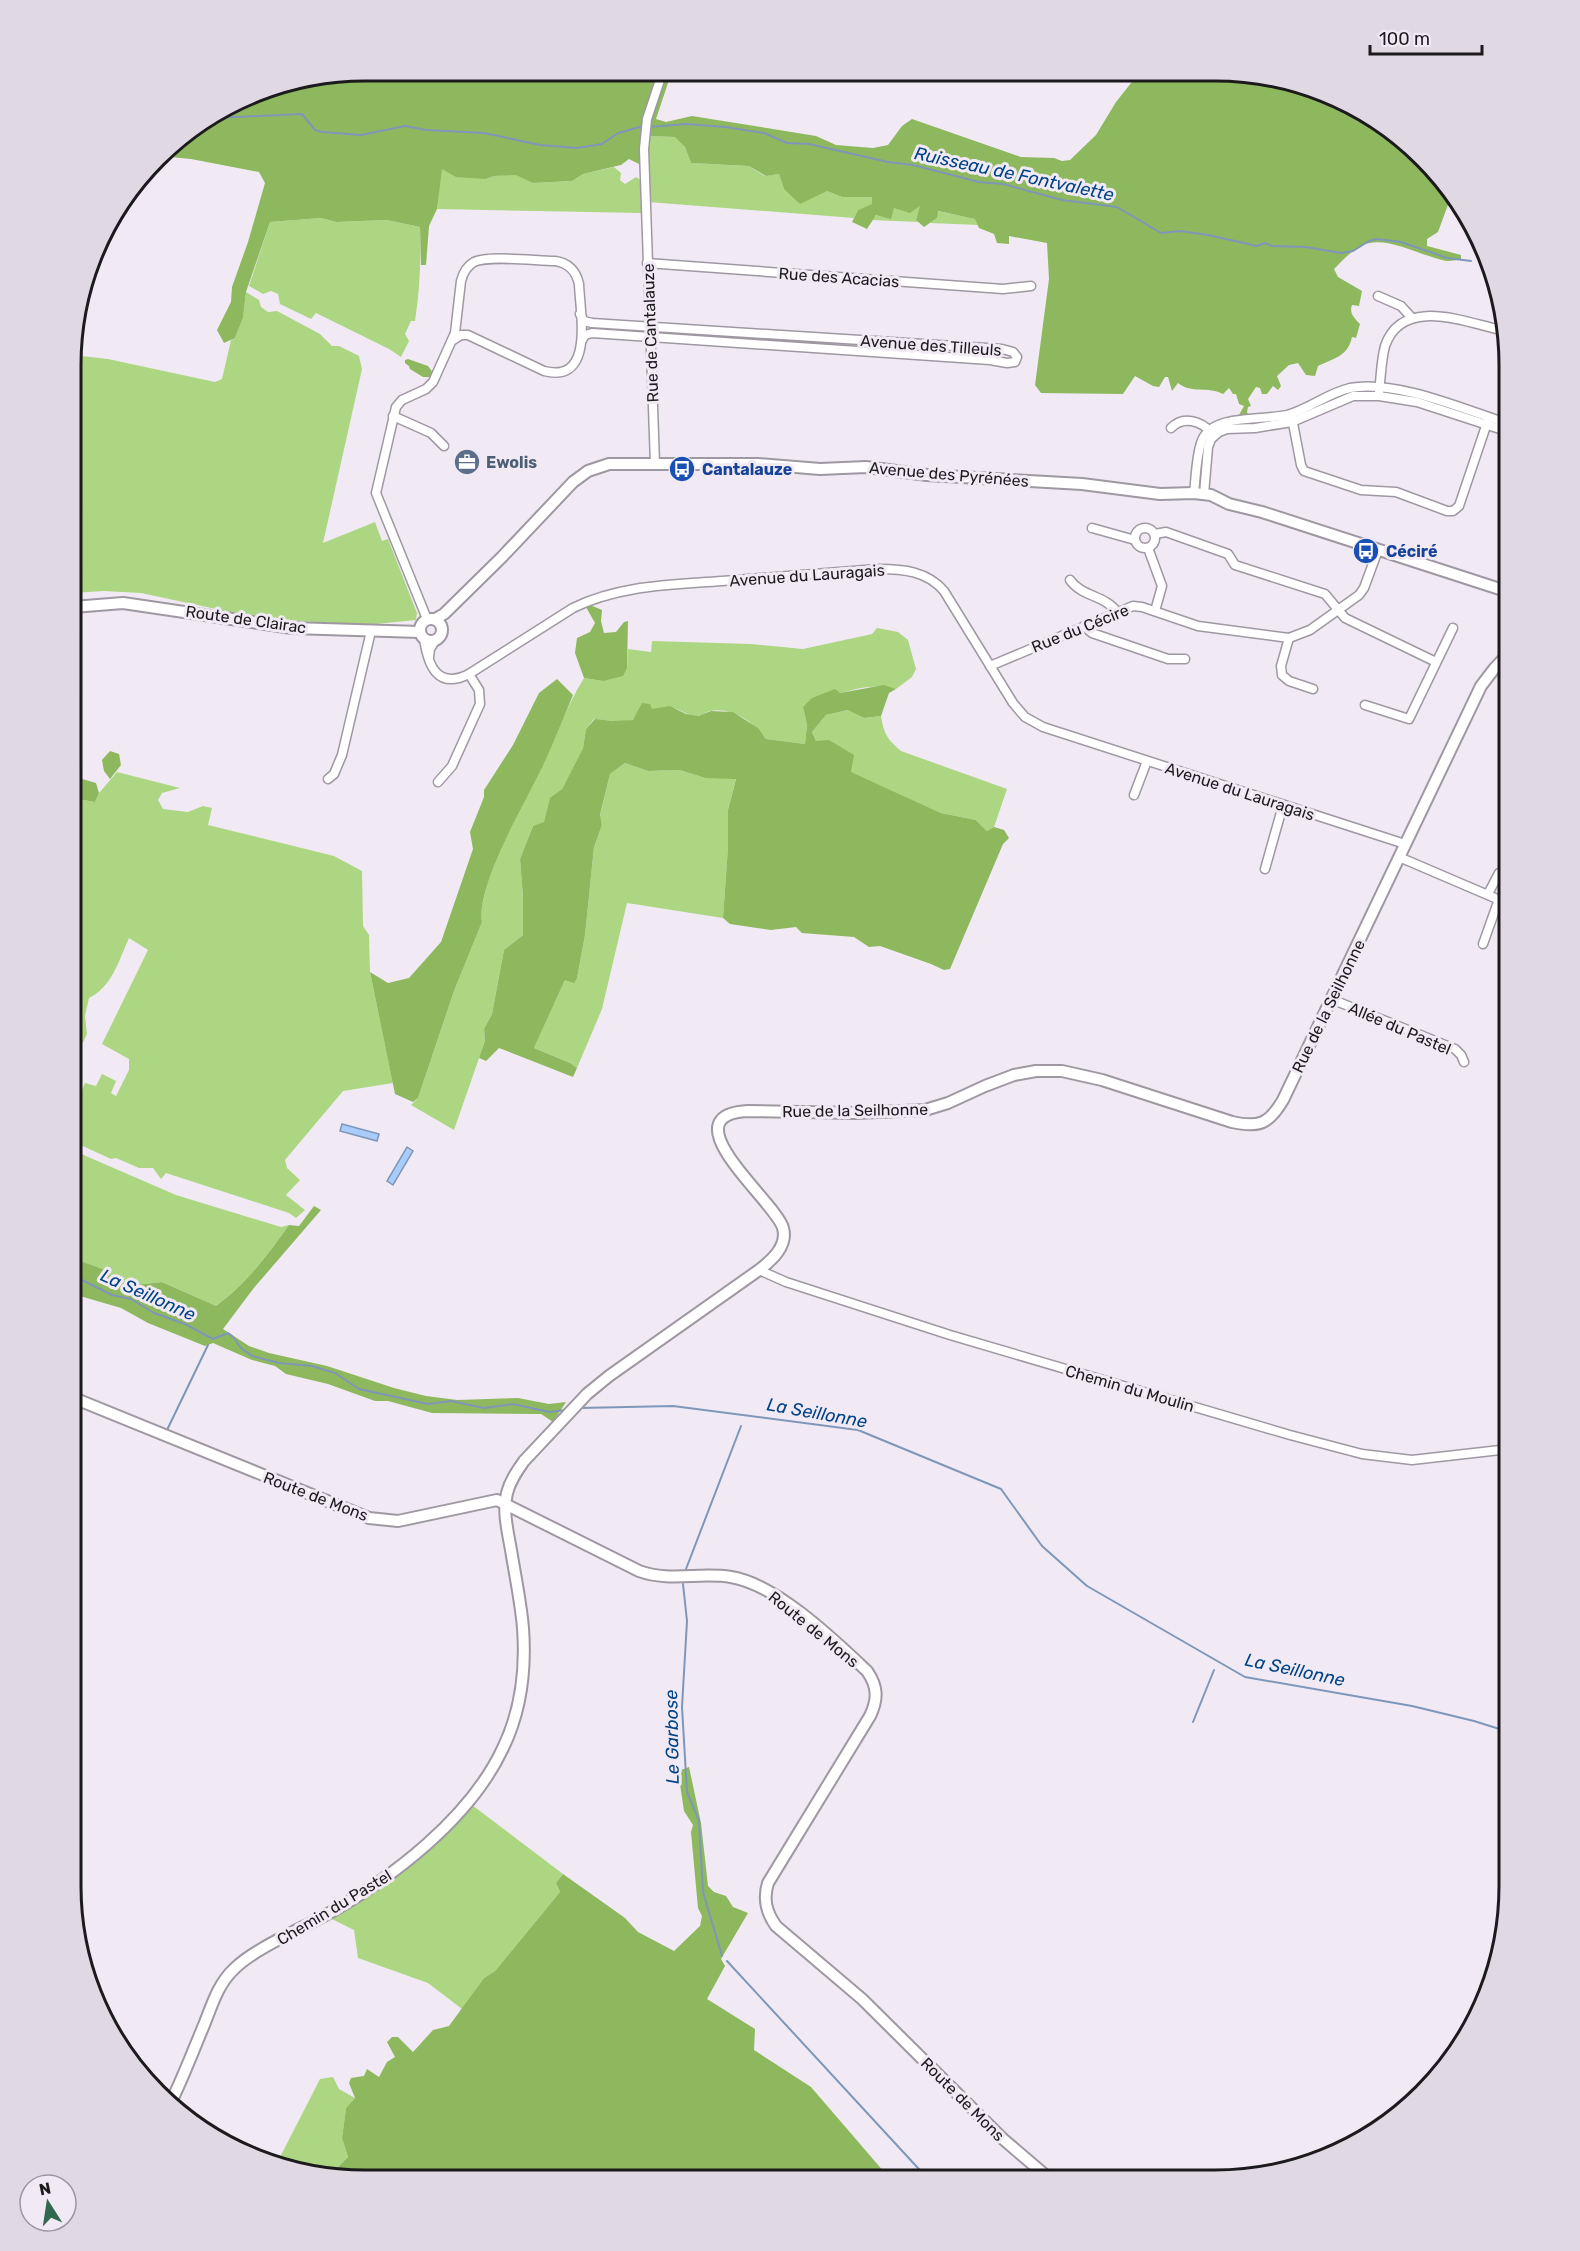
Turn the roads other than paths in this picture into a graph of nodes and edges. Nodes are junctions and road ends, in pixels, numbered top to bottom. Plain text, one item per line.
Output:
1 (660, 81) edge
2 (647, 263) junction
3 (1031, 286) dead end
4 (1378, 296) dead end
5 (580, 314) junction
6 (1412, 318) junction
7 (457, 321) junction
8 (650, 325) junction
9 (617, 329) junction
10 (1497, 329) edge
11 (468, 335) junction
12 (651, 337) junction
13 (453, 340) junction
14 (582, 340) junction
15 (1379, 392) junction
16 (393, 416) junction
17 (1292, 418) junction
18 (1488, 421) junction
19 (1499, 423) edge
20 (1499, 427) edge
21 (1171, 428) dead end
22 (1212, 433) junction
23 (444, 446) dead end
24 (655, 464) junction
25 (1199, 493) junction
26 (1092, 528) dead end
27 (1155, 534) junction
28 (1135, 540) junction
29 (1148, 548) junction
30 (1378, 550) junction
31 (1070, 580) dead end
32 (1499, 589) edge
33 (81, 606) edge
34 (1338, 610) junction
35 (1155, 611) junction
36 (1117, 612) junction
37 (437, 619) junction
38 (1084, 626) junction
39 (1453, 628) dead end
40 (371, 631) junction
41 (426, 637) junction
42 (1289, 638) junction
43 (1185, 659) dead end
44 (1436, 662) junction
45 (1499, 664) edge
46 (990, 666) junction
47 (469, 674) junction
48 (1313, 689) dead end
49 (1365, 705) dead end
50 (1147, 761) junction
51 (328, 779) dead end
52 (438, 782) dead end
53 (1134, 795) dead end
54 (1283, 805) junction
55 (1405, 844) junction
56 (1399, 857) junction
57 (1265, 868) dead end
58 (1499, 873) edge
59 (1488, 894) junction
60 (1499, 899) joint
61 (1483, 944) dead end
62 (1331, 999) junction
63 (1464, 1062) dead end
64 (759, 1270) junction
65 (81, 1401) edge
66 (1499, 1450) edge
67 (506, 1504) junction
68 (173, 2096) edge
69 (1039, 2170) edge

1 - 2 street, Rue de Cantalauze
2 - 3 street, Rue des Acacias
2 - 8 street, Rue de Cantalauze
4 - 6 street
5 - 7 street
5 - 9 street, Avenue des Tilleuls
5 - 14 street
6 - 10 street
6 - 15 street
7 - 11 street
7 - 13 street
8 - 9 street, Avenue des Tilleuls
8 - 12 street, Rue de Cantalauze
8 - 12 street, Avenue des Tilleuls
9 - 12 street, Avenue des Tilleuls
9 - 14 street, Avenue des Tilleuls
11 - 13 street
11 - 14 street
12 - 24 street, Rue de Cantalauze
13 - 16 street
15 - 17 street
15 - 18 street
16 - 23 street
16 - 37 street
17 - 18 street
17 - 22 street
18 - 19 street
18 - 20 street
21 - 22 street
22 - 25 street
24 - 25 street, Avenue des Pyrénées
24 - 37 street, Avenue des Pyrénées
25 - 30 street, Avenue des Pyrénées
26 - 28 street
27 - 28 street
27 - 29 street
27 - 34 street
28 - 29 street
29 - 35 street
30 - 32 street, Avenue des Pyrénées
30 - 34 street
31 - 36 street
33 - 40 street, Route de Clairac
34 - 42 street
34 - 44 street
35 - 36 street, Rue du Cécire
35 - 42 street, Rue du Cécire
36 - 38 street, Rue du Cécire
37 - 41 street
37 - 41 street
38 - 43 street
38 - 46 street, Rue du Cécire
39 - 44 street
40 - 41 street, Route de Clairac
40 - 51 street
41 - 47 street, Avenue du Lauragais
42 - 48 street
44 - 49 street
45 - 55 street, Rue de la Seilhonne
46 - 47 street, Avenue du Lauragais
46 - 50 street, Avenue du Lauragais
47 - 52 street
50 - 53 street
50 - 54 street, Avenue du Lauragais
54 - 55 street, Avenue du Lauragais
54 - 57 street
55 - 56 street, Rue de la Seilhonne
56 - 59 street
56 - 62 street, Rue de la Seilhonne
58 - 59 street
59 - 60 street
60 - 61 street
62 - 63 street, Allée du Pastel
62 - 64 street, Rue de la Seilhonne
64 - 66 street, Chemin du Moulin
64 - 67 street, Rue de la Seilhonne
65 - 67 street, Route de Mons
67 - 68 street, Chemin du Pastel
67 - 69 street, Route de Mons

